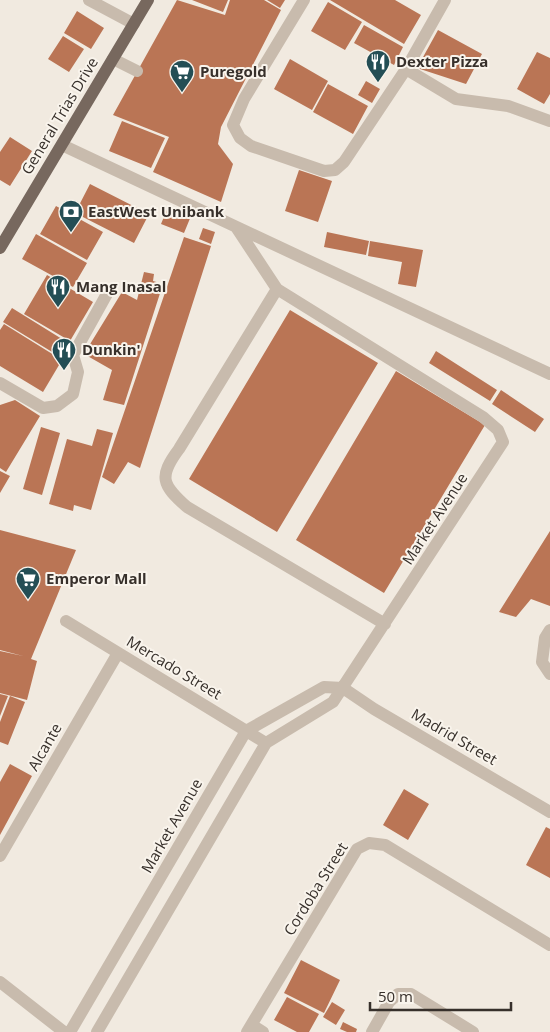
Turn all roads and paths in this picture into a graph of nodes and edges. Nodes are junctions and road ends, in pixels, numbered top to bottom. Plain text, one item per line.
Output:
1 (89, 0) edge
2 (148, 0) edge
3 (304, 0) edge
4 (445, 0) edge
5 (134, 24) junction
6 (113, 59) junction
7 (406, 70) junction
8 (137, 71) dead end
9 (550, 121) edge
10 (62, 145) junction
11 (236, 227) junction
12 (0, 248) edge
13 (277, 289) junction
14 (108, 292) dead end
15 (550, 374) edge
16 (0, 383) edge
17 (66, 621) dead end
18 (386, 624) junction
19 (550, 630) edge
20 (118, 653) junction
21 (550, 674) edge
22 (343, 688) junction
23 (246, 731) junction
24 (266, 743) junction
25 (550, 812) edge
26 (0, 856) edge
27 (550, 945) edge
28 (0, 982) edge
29 (249, 1029) edge
30 (64, 1032) edge
31 (70, 1032) edge
32 (96, 1032) edge
33 (263, 1032) edge
34 (372, 1032) edge
35 (473, 1032) edge

1 - 5 street
2 - 5 main road, General Trias Drive
3 - 7 street
4 - 7 street
5 - 6 main road, General Trias Drive
6 - 8 street
6 - 10 main road, General Trias Drive
7 - 9 street
10 - 11 street
10 - 12 main road, General Trias Drive
11 - 13 street
11 - 15 street
13 - 18 street
13 - 18 street, Market Avenue
14 - 16 street
17 - 20 street, Mercado Street
18 - 22 street, Market Avenue
19 - 21 street
20 - 23 street, Mercado Street
20 - 26 street, Alcante
22 - 23 street
22 - 24 street, Market Avenue
22 - 25 street, Madrid Street
23 - 24 street, Mercado Street
23 - 31 street, Market Avenue
24 - 32 street, Market Avenue
27 - 29 street, Cordoba Street
28 - 30 street
29 - 33 street
34 - 35 street

